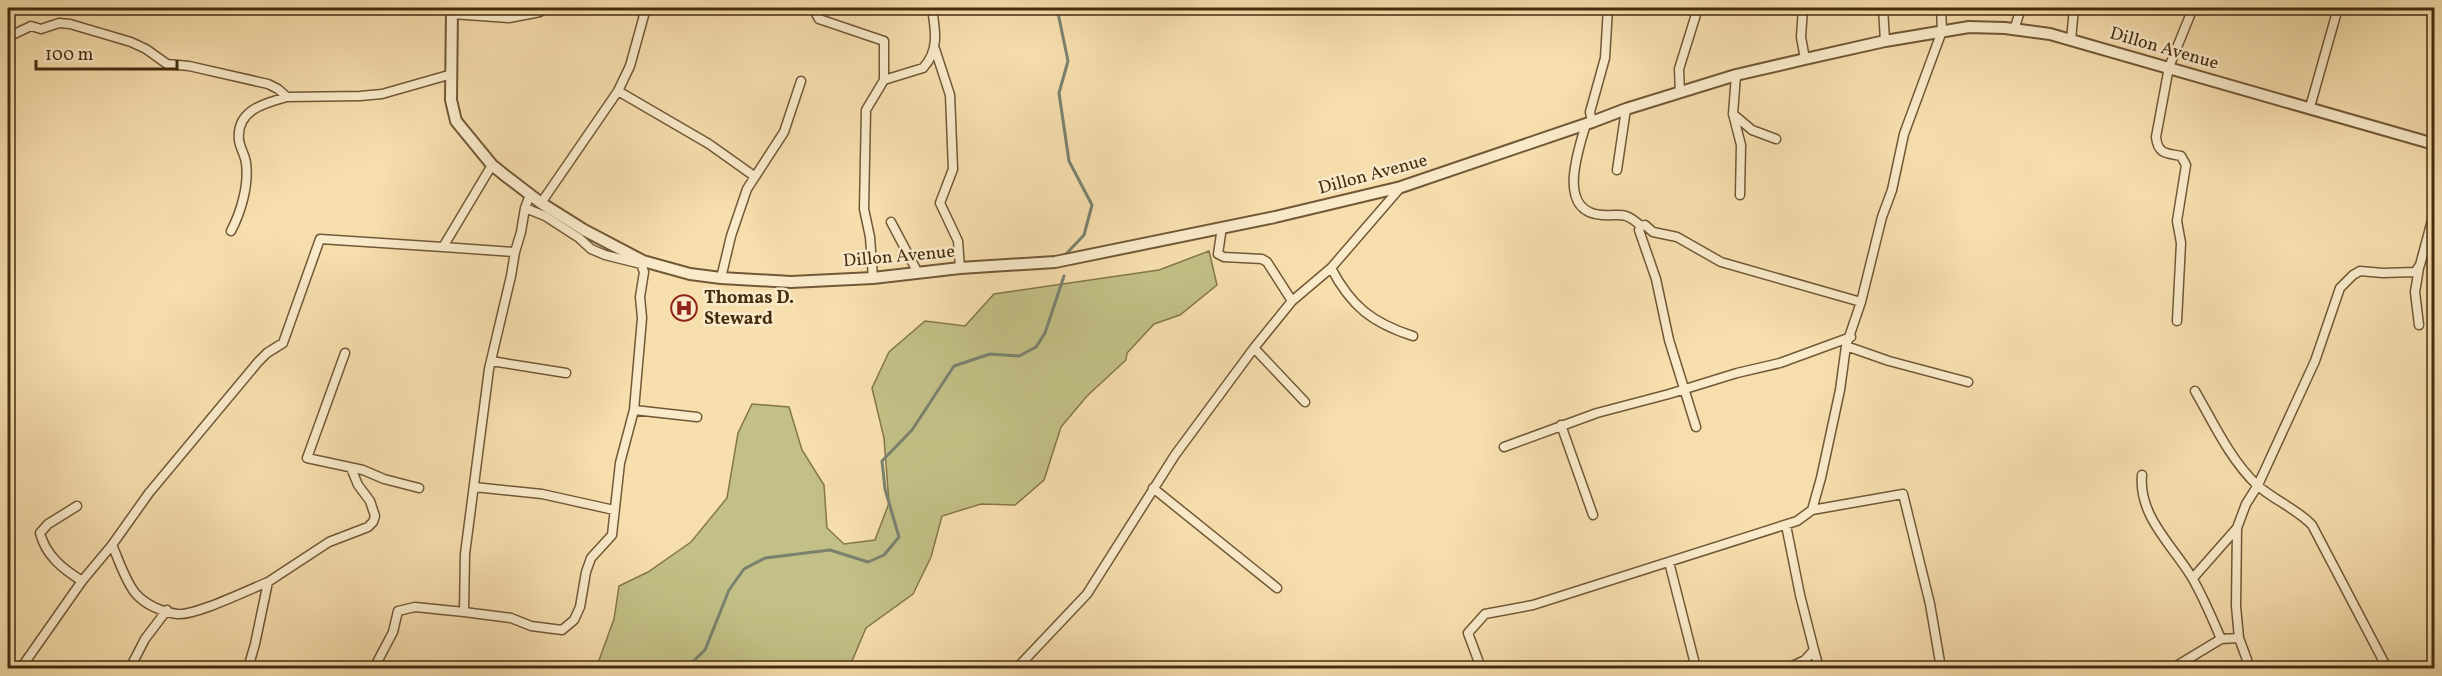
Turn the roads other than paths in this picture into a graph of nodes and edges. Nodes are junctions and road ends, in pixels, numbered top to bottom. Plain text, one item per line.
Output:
1 (678, 8) edge
2 (684, 8) edge
3 (700, 8) edge
4 (813, 8) edge
5 (932, 8) edge
6 (1608, 8) edge
7 (1698, 8) edge
8 (1803, 8) edge
9 (1882, 8) edge
10 (1941, 8) edge
11 (2021, 8) edge
12 (2074, 8) edge
13 (2193, 8) edge
14 (2338, 8) edge
15 (646, 9) edge
16 (452, 11) edge
17 (540, 12) dead end
18 (2014, 30) junction
19 (1942, 31) junction
20 (8, 37) edge
21 (2071, 40) junction
22 (1885, 41) junction
23 (934, 49) junction
24 (1805, 59) junction
25 (2169, 67) junction
26 (452, 74) junction
27 (1736, 75) junction
28 (884, 80) junction
29 (801, 81) dead end
30 (618, 91) junction
31 (1680, 93) junction
32 (287, 97) junction
33 (2310, 107) junction
34 (1626, 109) junction
35 (1733, 114) junction
36 (1589, 123) junction
37 (1776, 139) dead end
38 (2434, 144) edge
39 (492, 165) junction
40 (1617, 170) dead end
41 (754, 176) junction
42 (1401, 187) junction
43 (530, 195) junction
44 (1740, 195) dead end
45 (542, 203) junction
46 (525, 208) junction
47 (2434, 213) edge
48 (891, 222) dead end
49 (1641, 226) junction
50 (1222, 227) junction
51 (231, 231) dead end
52 (443, 247) junction
53 (515, 252) junction
54 (2420, 265) junction
55 (960, 268) junction
56 (1330, 268) junction
57 (918, 273) junction
58 (873, 278) junction
59 (721, 279) junction
60 (1292, 301) junction
61 (1861, 302) junction
62 (2177, 321) dead end
63 (2419, 325) dead end
64 (1413, 336) dead end
65 (1849, 341) junction
66 (1254, 348) junction
67 (345, 354) dead end
68 (491, 361) junction
69 (566, 373) dead end
70 (1968, 382) dead end
71 (1686, 388) junction
72 (2195, 391) dead end
73 (1305, 402) dead end
74 (634, 410) junction
75 (697, 417) dead end
76 (1561, 425) junction
77 (1696, 426) dead end
78 (1504, 447) dead end
79 (351, 468) junction
80 (2142, 475) dead end
81 (2258, 485) junction
82 (474, 487) junction
83 (418, 488) dead end
84 (1153, 489) junction
85 (77, 506) dead end
86 (614, 510) junction
87 (1812, 510) junction
88 (1593, 515) dead end
89 (1786, 525) junction
90 (2237, 528) junction
91 (112, 545) junction
92 (1669, 562) junction
93 (2193, 578) junction
94 (82, 581) junction
95 (268, 582) junction
96 (1277, 588) dead end
97 (168, 610) junction
98 (464, 612) junction
99 (2239, 638) junction
100 (2222, 639) junction
101 (1814, 650) junction
102 (21, 669) edge
103 (130, 669) edge
104 (248, 669) edge
105 (374, 669) edge
106 (1017, 669) edge
107 (1481, 669) edge
108 (1696, 669) edge
109 (1788, 669) edge
110 (1819, 669) edge
111 (1941, 669) edge
112 (2173, 669) edge
113 (2250, 669) edge
114 (2386, 669) edge

1 - 15 street
2 - 3 street
4 - 28 street
5 - 23 street
6 - 36 street
7 - 31 street
8 - 24 street
9 - 22 street
10 - 19 street
11 - 18 street
12 - 21 street
13 - 25 street
14 - 33 street
15 - 30 street
16 - 17 street
16 - 26 street, Dillon Avenue
18 - 19 street, Dillon Avenue
18 - 21 street, Dillon Avenue
19 - 22 street, Dillon Avenue
19 - 61 street
20 - 32 street
21 - 25 street, Dillon Avenue
22 - 24 street, Dillon Avenue
23 - 28 street
23 - 55 street
24 - 27 street, Dillon Avenue
25 - 33 street, Dillon Avenue
25 - 62 street
26 - 32 street
26 - 39 street, Dillon Avenue
27 - 31 street, Dillon Avenue
27 - 35 street
28 - 58 street
29 - 41 street
30 - 41 street
30 - 45 street
31 - 34 street, Dillon Avenue
32 - 51 street
33 - 38 street, Dillon Avenue
34 - 36 street, Dillon Avenue
34 - 40 street
35 - 37 street
35 - 44 street
36 - 42 street, Dillon Avenue
36 - 49 street
39 - 43 street, Dillon Avenue
39 - 52 street
41 - 59 street
42 - 50 street, Dillon Avenue
42 - 56 street
43 - 45 street, Dillon Avenue
43 - 46 street
45 - 59 street, Dillon Avenue
46 - 53 street
46 - 74 street
47 - 54 street
48 - 57 street
49 - 61 street
49 - 71 street
50 - 55 street, Dillon Avenue
50 - 60 street
52 - 53 street
52 - 91 street
53 - 68 street
54 - 63 street
54 - 81 street
55 - 57 street, Dillon Avenue
56 - 60 street
56 - 64 street
57 - 58 street, Dillon Avenue
58 - 59 street, Dillon Avenue
60 - 66 street
61 - 65 street
65 - 70 street
65 - 71 street
65 - 87 street
66 - 73 street
66 - 84 street
67 - 79 street
68 - 69 street
68 - 82 street
71 - 76 street
71 - 77 street
72 - 81 street
74 - 75 street
74 - 86 street
76 - 78 street
76 - 88 street
79 - 83 street
79 - 95 street
80 - 93 street
81 - 90 street
81 - 114 street
82 - 86 street
82 - 98 street
84 - 96 street
84 - 106 street
85 - 94 street
86 - 98 street
87 - 89 street
87 - 111 street
89 - 92 street
89 - 101 street
90 - 93 street
90 - 99 street
91 - 94 street
91 - 97 street
92 - 107 street
92 - 108 street
93 - 100 street
94 - 102 street
95 - 97 street
95 - 104 street
97 - 103 street
98 - 105 street
99 - 100 street
99 - 113 street
100 - 112 street
101 - 109 street
101 - 110 street

